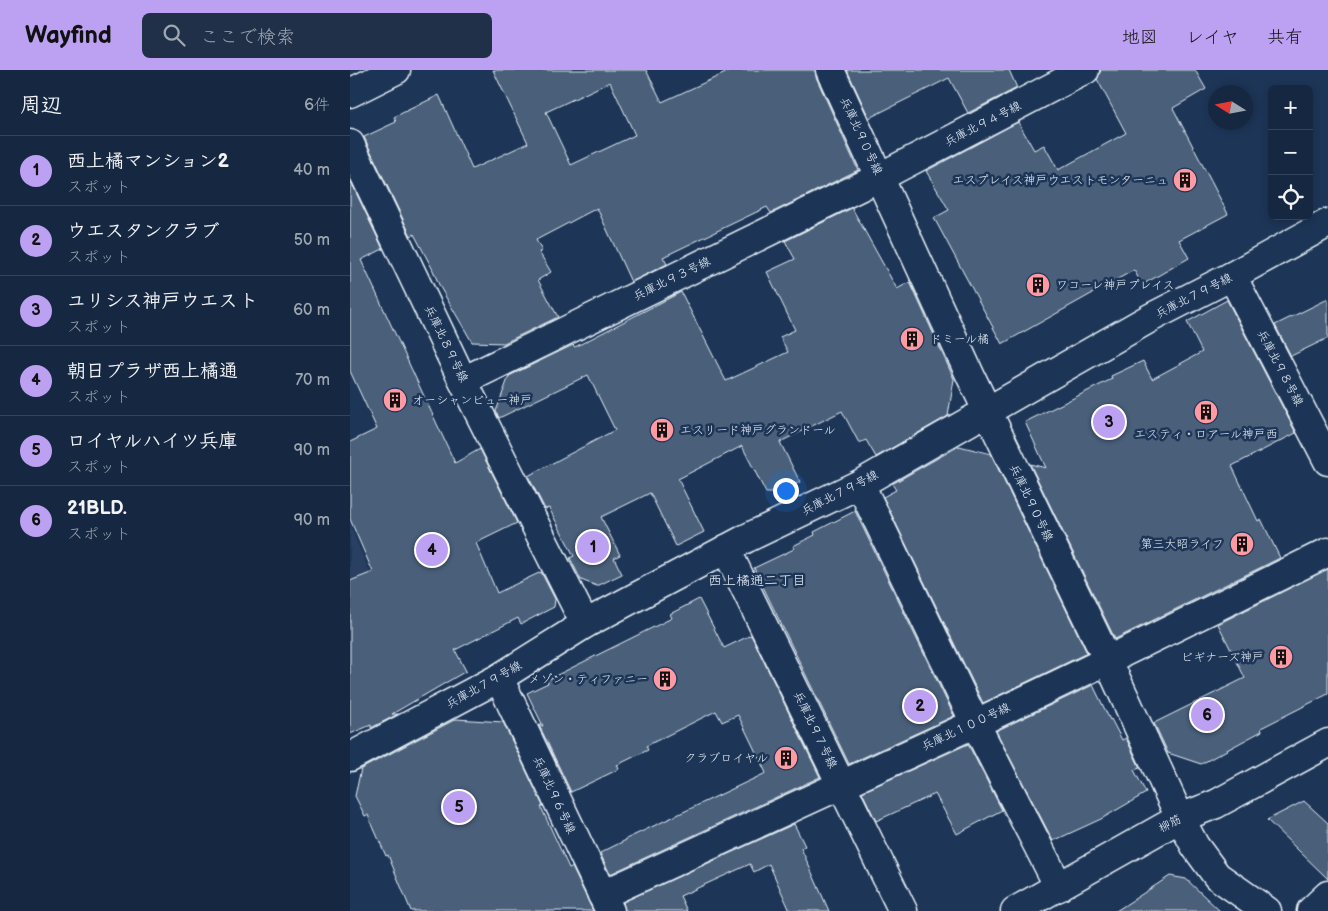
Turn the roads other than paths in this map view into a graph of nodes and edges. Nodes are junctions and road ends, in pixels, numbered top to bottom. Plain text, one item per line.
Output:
1 (396, 70) edge
2 (830, 70) edge
3 (1086, 70) edge
4 (350, 93) edge
5 (350, 144) edge
6 (880, 177) junction
7 (1328, 222) edge
8 (1232, 276) junction
9 (464, 381) junction
10 (988, 410) junction
11 (1328, 461) edge
12 (860, 484) junction
13 (726, 549) junction
14 (1328, 552) edge
15 (584, 624) junction
16 (1108, 661) junction
17 (499, 678) junction
18 (975, 723) junction
19 (1328, 743) edge
20 (350, 757) edge
21 (842, 784) junction
22 (1180, 818) junction
23 (1059, 887) junction
24 (1328, 894) edge
25 (606, 903) edge
26 (903, 911) edge
27 (1015, 911) edge
28 (1267, 911) edge
29 (1311, 911) edge

1 - 4 main road
2 - 6 main road, 兵庫北９０号線
3 - 6 main road, 兵庫北９４号線
5 - 9 main road, 兵庫北８９号線
6 - 9 main road, 兵庫北９３号線
6 - 10 main road, 兵庫北９０号線
7 - 8 main road, 兵庫北７９号線
8 - 10 main road, 兵庫北７９号線
8 - 11 main road, 兵庫北９８号線
9 - 15 main road, 兵庫北８９号線
10 - 12 main road, 兵庫北７９号線
10 - 16 main road, 兵庫北９０号線
12 - 13 main road, 兵庫北７９号線
12 - 18 main road
13 - 15 main road, 兵庫北７９号線
13 - 21 main road, 兵庫北９７号線
14 - 16 main road, 兵庫北１００号線
15 - 17 main road, 兵庫北７９号線
16 - 18 main road, 兵庫北１００号線
16 - 22 main road, 兵庫北９０号線
17 - 20 main road, 兵庫北７９号線
17 - 25 main road, 兵庫北９６号線
18 - 21 main road, 兵庫北１００号線
18 - 23 main road
19 - 22 main road, 柳筋
21 - 25 main road, 兵庫北１００号線
21 - 26 main road, 兵庫北９７号線
22 - 23 main road, 柳筋
22 - 28 main road, 兵庫北９０号線
23 - 27 main road, 柳筋
24 - 29 main road

